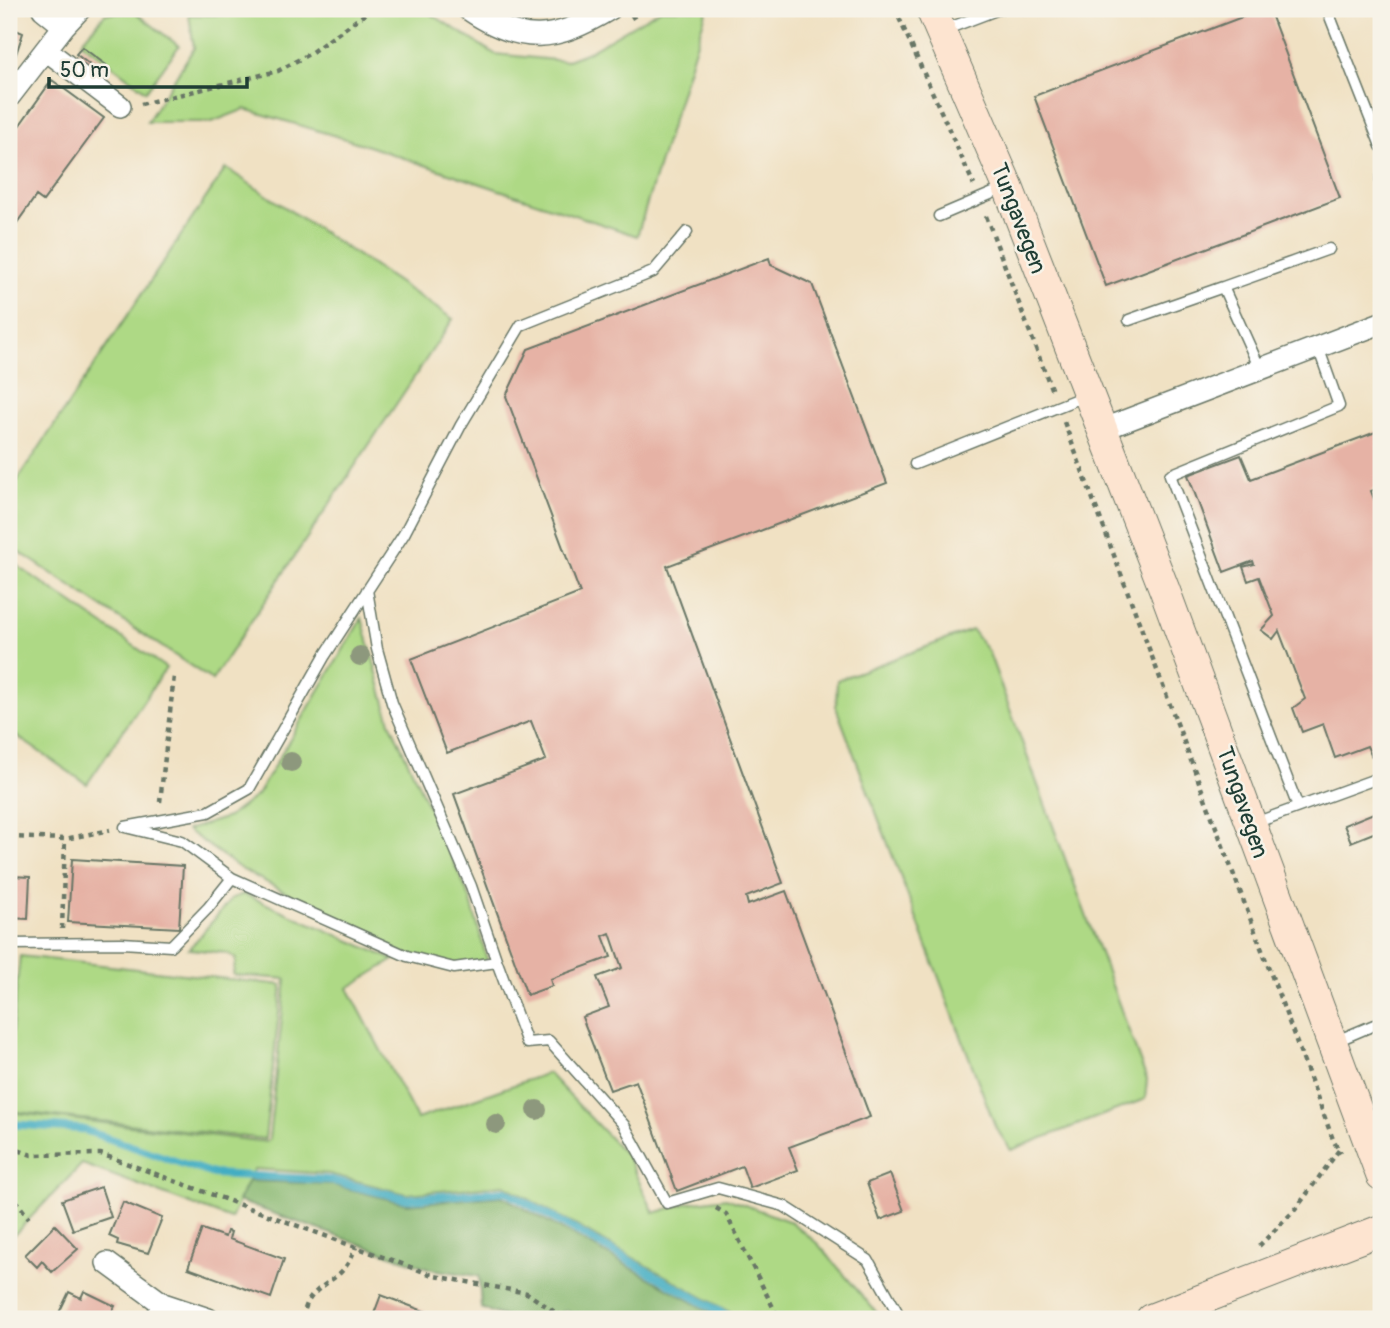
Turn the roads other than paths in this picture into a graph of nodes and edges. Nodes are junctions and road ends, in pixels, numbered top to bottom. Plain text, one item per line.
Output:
1 (43, 9) edge
2 (80, 9) edge
3 (468, 9) edge
4 (610, 9) edge
5 (999, 9) edge
6 (1327, 9) edge
7 (936, 20) edge
8 (64, 26) junction
9 (46, 50) junction
10 (9, 97) edge
11 (120, 106) road end
12 (1381, 146) edge
13 (1381, 178) edge
14 (1008, 187) junction
15 (1381, 189) edge
16 (939, 216) dead end
17 (687, 232) dead end
18 (1329, 249) dead end
19 (1223, 287) junction
20 (1129, 320) dead end
21 (1381, 323) edge
22 (1318, 347) junction
23 (1259, 369) junction
24 (1087, 396) junction
25 (1101, 430) junction
26 (915, 464) dead end
27 (367, 590) junction
28 (1381, 777) edge
29 (1298, 807) junction
30 (1250, 825) junction
31 (232, 878) junction
32 (9, 944) edge
33 (497, 962) junction
34 (1374, 1026) dead end
35 (1331, 1043) junction
36 (1381, 1175) edge
37 (1381, 1230) edge
38 (107, 1263) dead end
39 (160, 1312) edge
40 (208, 1319) edge
41 (901, 1319) edge
42 (1151, 1319) edge

1 - 8 street
2 - 8 street
3 - 4 street
5 - 7 lane
6 - 12 lane
7 - 14 street, Tungavegen
8 - 9 street
9 - 10 street
9 - 11 street
13 - 15 lane
14 - 16 lane
14 - 24 street, Tungavegen
17 - 27 lane
18 - 19 lane
19 - 20 lane
19 - 23 lane
21 - 22 street
22 - 23 street
22 - 29 lane
23 - 25 street
24 - 25 street, Tungavegen
24 - 26 lane
25 - 30 street, Tungavegen
27 - 31 lane
27 - 33 lane
28 - 29 lane
29 - 30 lane
30 - 35 street, Tungavegen
31 - 32 lane
31 - 33 lane
33 - 41 lane
34 - 35 lane
35 - 36 street, Tungavegen
37 - 42 street
38 - 39 street
39 - 40 street

